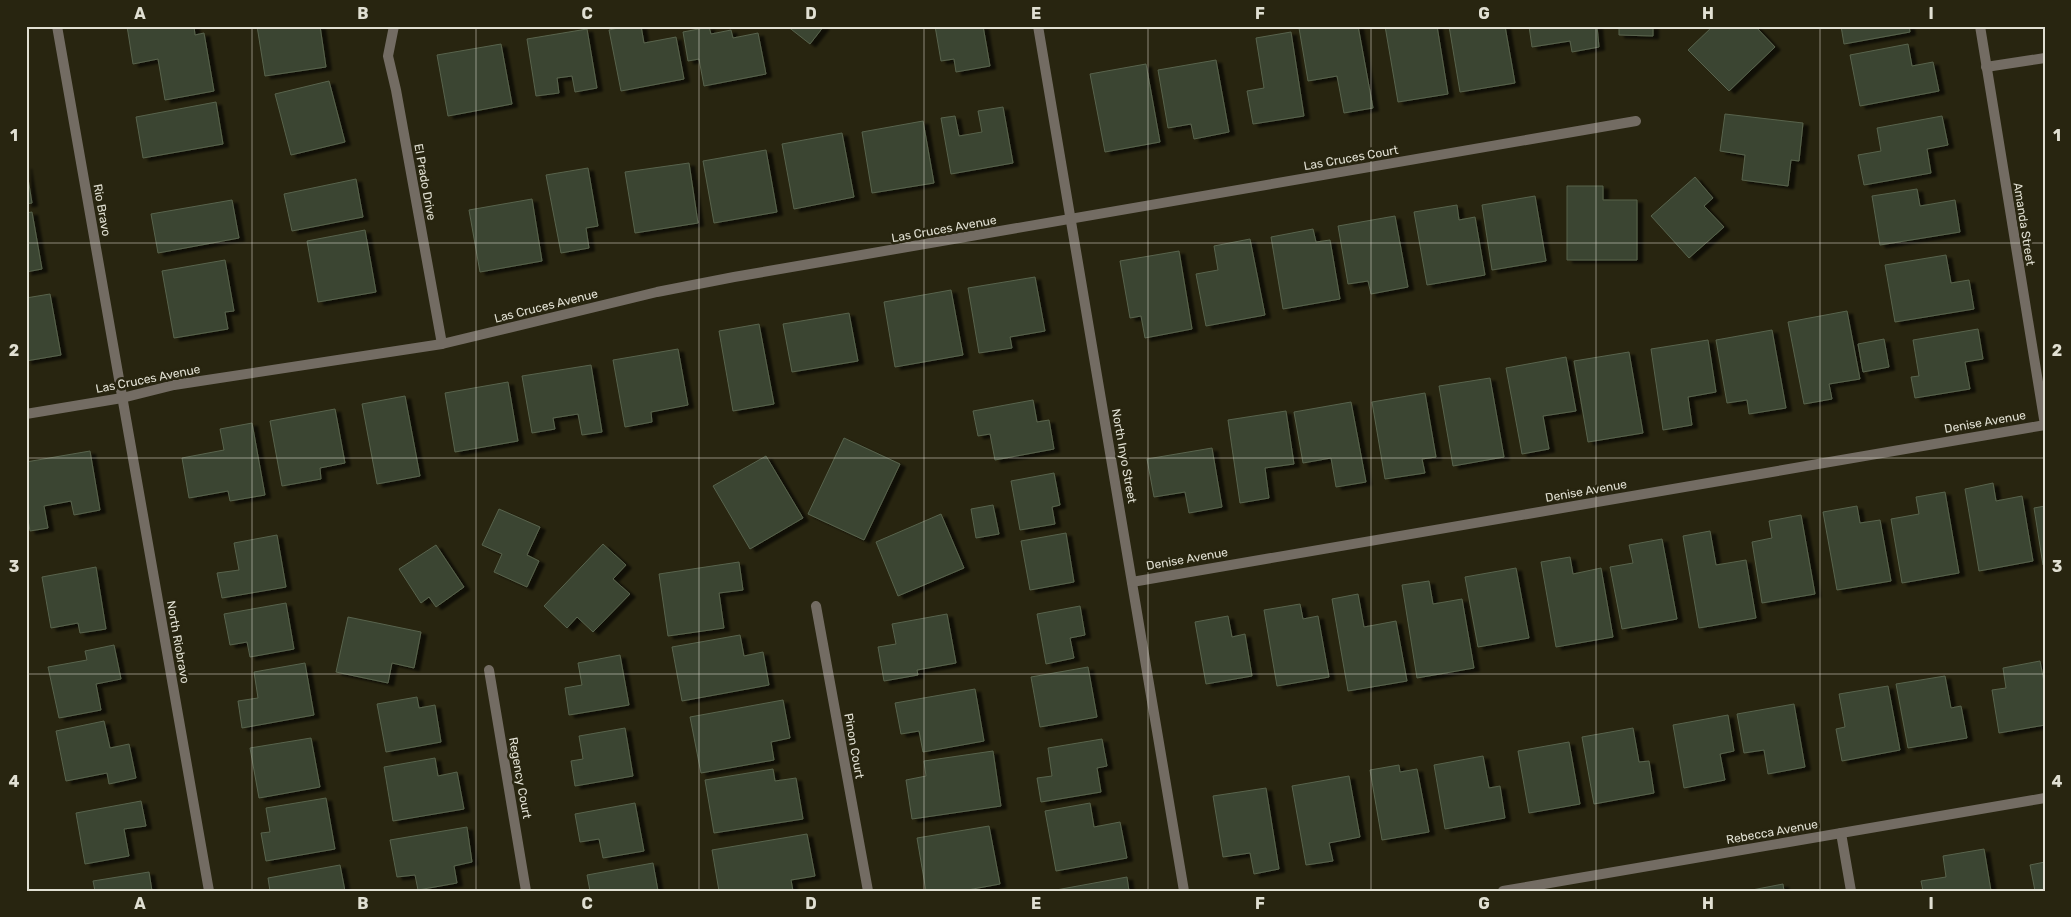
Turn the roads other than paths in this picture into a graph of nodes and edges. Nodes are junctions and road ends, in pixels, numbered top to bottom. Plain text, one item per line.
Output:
1 (57, 26) edge
2 (394, 26) edge
3 (1038, 26) edge
4 (1980, 26) edge
5 (2045, 58) edge
6 (1986, 67) junction
7 (1636, 121) dead end
8 (1071, 220) junction
9 (442, 344) junction
10 (122, 398) junction
11 (26, 414) edge
12 (2045, 425) edge
13 (1132, 582) junction
14 (816, 606) dead end
15 (489, 670) dead end
16 (2045, 798) edge
17 (1841, 834) junction
18 (209, 891) edge
19 (526, 891) edge
20 (868, 891) edge
21 (1184, 891) edge
22 (1503, 891) edge
23 (1851, 891) edge

1 - 10 street, Rio Bravo
2 - 9 street, El Prado Drive
3 - 8 street, North Inyo Street
4 - 6 street, Amanda Street
5 - 6 street
6 - 12 street, Amanda Street
7 - 8 street, Las Cruces Court
8 - 9 street, Las Cruces Avenue
8 - 13 street, North Inyo Street
9 - 10 street, Las Cruces Avenue
10 - 11 street, Las Cruces Avenue
10 - 18 street, North Riobravo
12 - 13 street, Denise Avenue
13 - 21 street, North Inyo Street
14 - 20 street, Pinon Court
15 - 19 street, Regency Court
16 - 17 street, Rebecca Avenue
17 - 22 street, Rebecca Avenue
17 - 23 street

